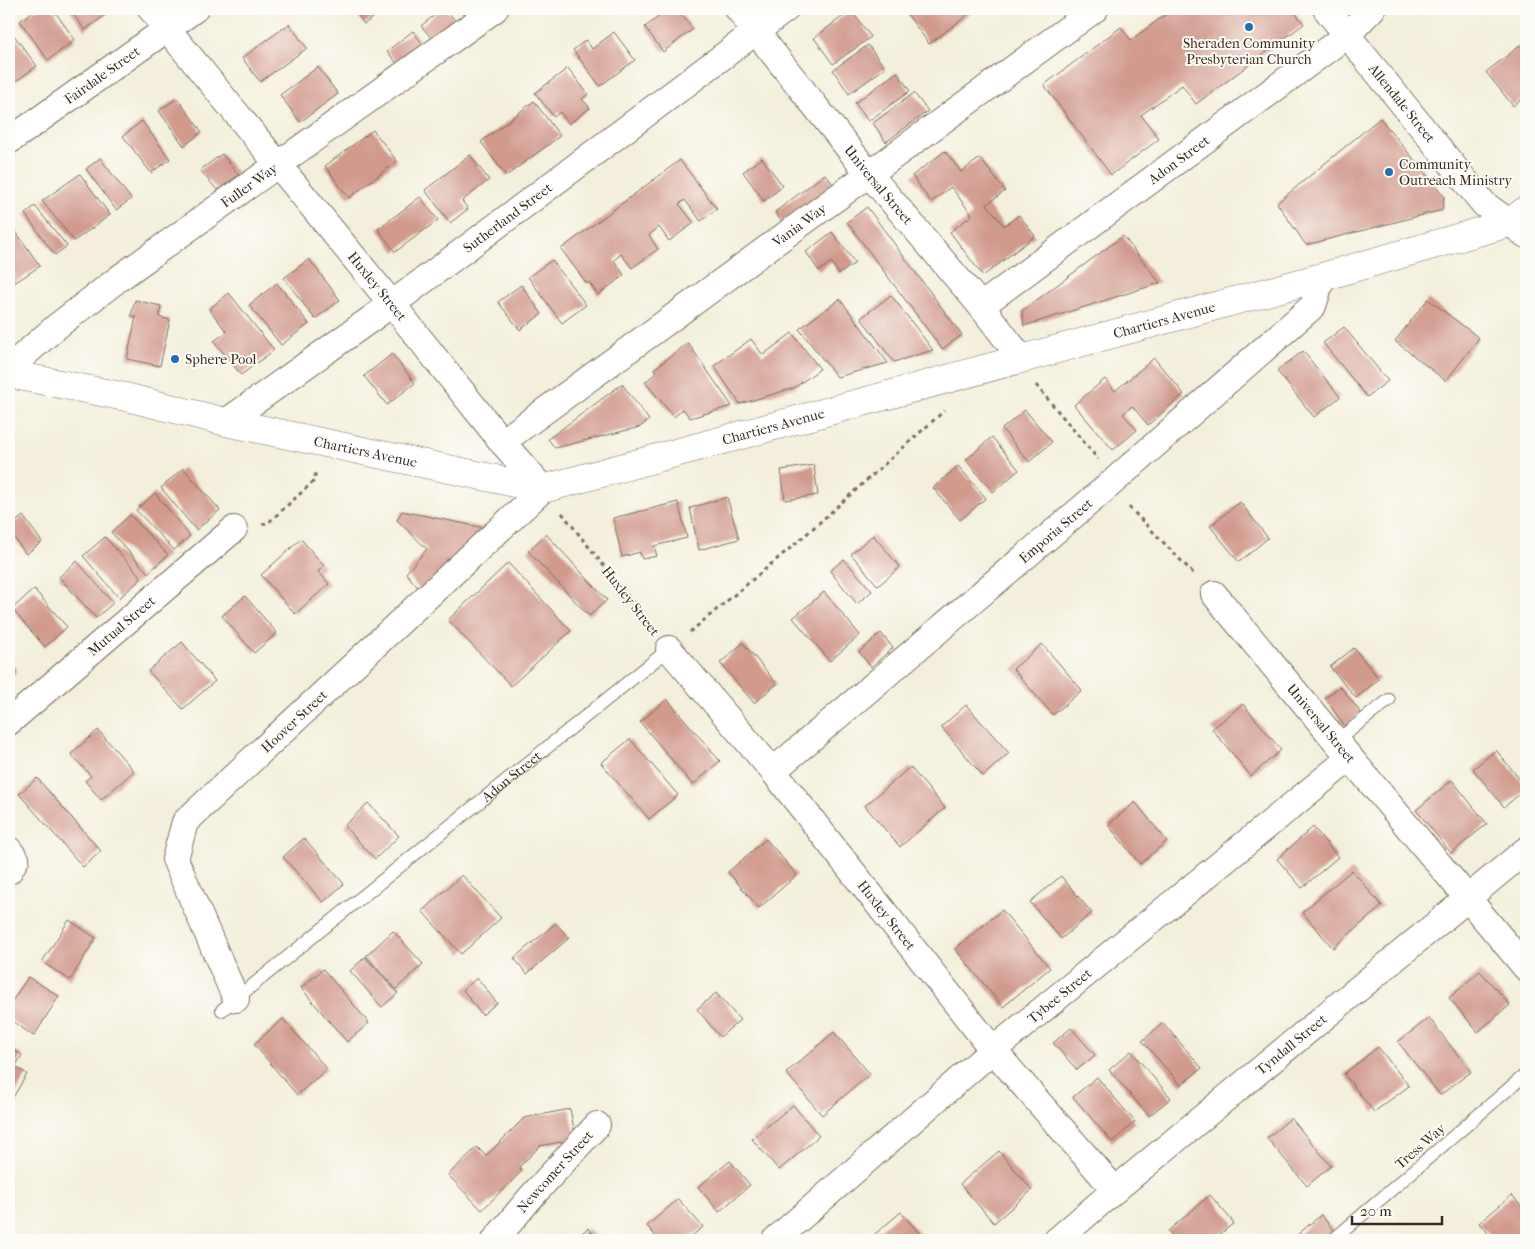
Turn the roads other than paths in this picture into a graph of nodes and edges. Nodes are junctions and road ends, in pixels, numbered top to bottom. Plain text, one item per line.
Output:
1 (151, 9) edge
2 (195, 9) edge
3 (495, 9) edge
4 (738, 9) edge
5 (786, 9) edge
6 (1095, 9) edge
7 (1326, 9) edge
8 (1372, 9) edge
9 (167, 29) junction
10 (756, 30) junction
11 (1347, 35) junction
12 (9, 141) edge
13 (278, 164) junction
14 (869, 174) junction
15 (1521, 223) edge
16 (1322, 277) junction
17 (392, 304) junction
18 (981, 306) junction
19 (1021, 358) junction
20 (9, 368) edge
21 (9, 374) edge
22 (226, 422) junction
23 (502, 442) junction
24 (543, 489) junction
25 (234, 529) road end
26 (1214, 594) road end
27 (669, 649) joint
28 (1389, 700) dead end
29 (9, 722) edge
30 (1343, 750) junction
31 (773, 771) junction
32 (1526, 850) edge
33 (1468, 899) junction
34 (1526, 968) edge
35 (229, 1004) joint
36 (993, 1050) junction
37 (1526, 1074) edge
38 (597, 1125) dead end
39 (1115, 1190) junction
40 (495, 1240) edge
41 (775, 1240) edge
42 (1057, 1240) edge
43 (1333, 1240) edge

1 - 9 street, Huxley Street
2 - 9 street, Fairdale Street
3 - 13 street, Fuller Way
4 - 10 street, Universal Street
5 - 10 street, Sutherland Street
6 - 14 street, Vania Way
7 - 11 street, Allendale Street
8 - 11 street, Adon Street
9 - 12 street, Fairdale Street
9 - 13 street, Huxley Street
10 - 14 street, Universal Street
10 - 17 street, Sutherland Street
11 - 15 street, Allendale Street
11 - 18 street, Adon Street
13 - 17 street, Huxley Street
13 - 20 street, Fuller Way
14 - 18 street, Universal Street
14 - 23 street, Vania Way
15 - 16 street, Chartiers Avenue
16 - 19 street, Chartiers Avenue
16 - 31 street, Emporia Street
17 - 22 street, Sutherland Street
17 - 23 street, Huxley Street
18 - 19 street, Universal Street
19 - 24 street, Chartiers Avenue
21 - 22 street, Chartiers Avenue
22 - 24 street, Chartiers Avenue
23 - 24 street, Huxley Street
24 - 35 street, Hoover Street
25 - 29 street, Mutual Street
26 - 30 street, Universal Street
27 - 31 street, Huxley Street
27 - 35 lane, Adon Street
28 - 30 lane, Tybee Street
30 - 33 street, Universal Street
30 - 36 street, Tybee Street
31 - 36 street, Huxley Street
32 - 33 street, Tyndall Street
33 - 34 street, Universal Street
33 - 39 street, Tyndall Street
36 - 39 street, Huxley Street
36 - 41 street, Tybee Street
37 - 43 lane, Tress Way
38 - 40 street, Newcomer Street
39 - 42 street, Tyndall Street

